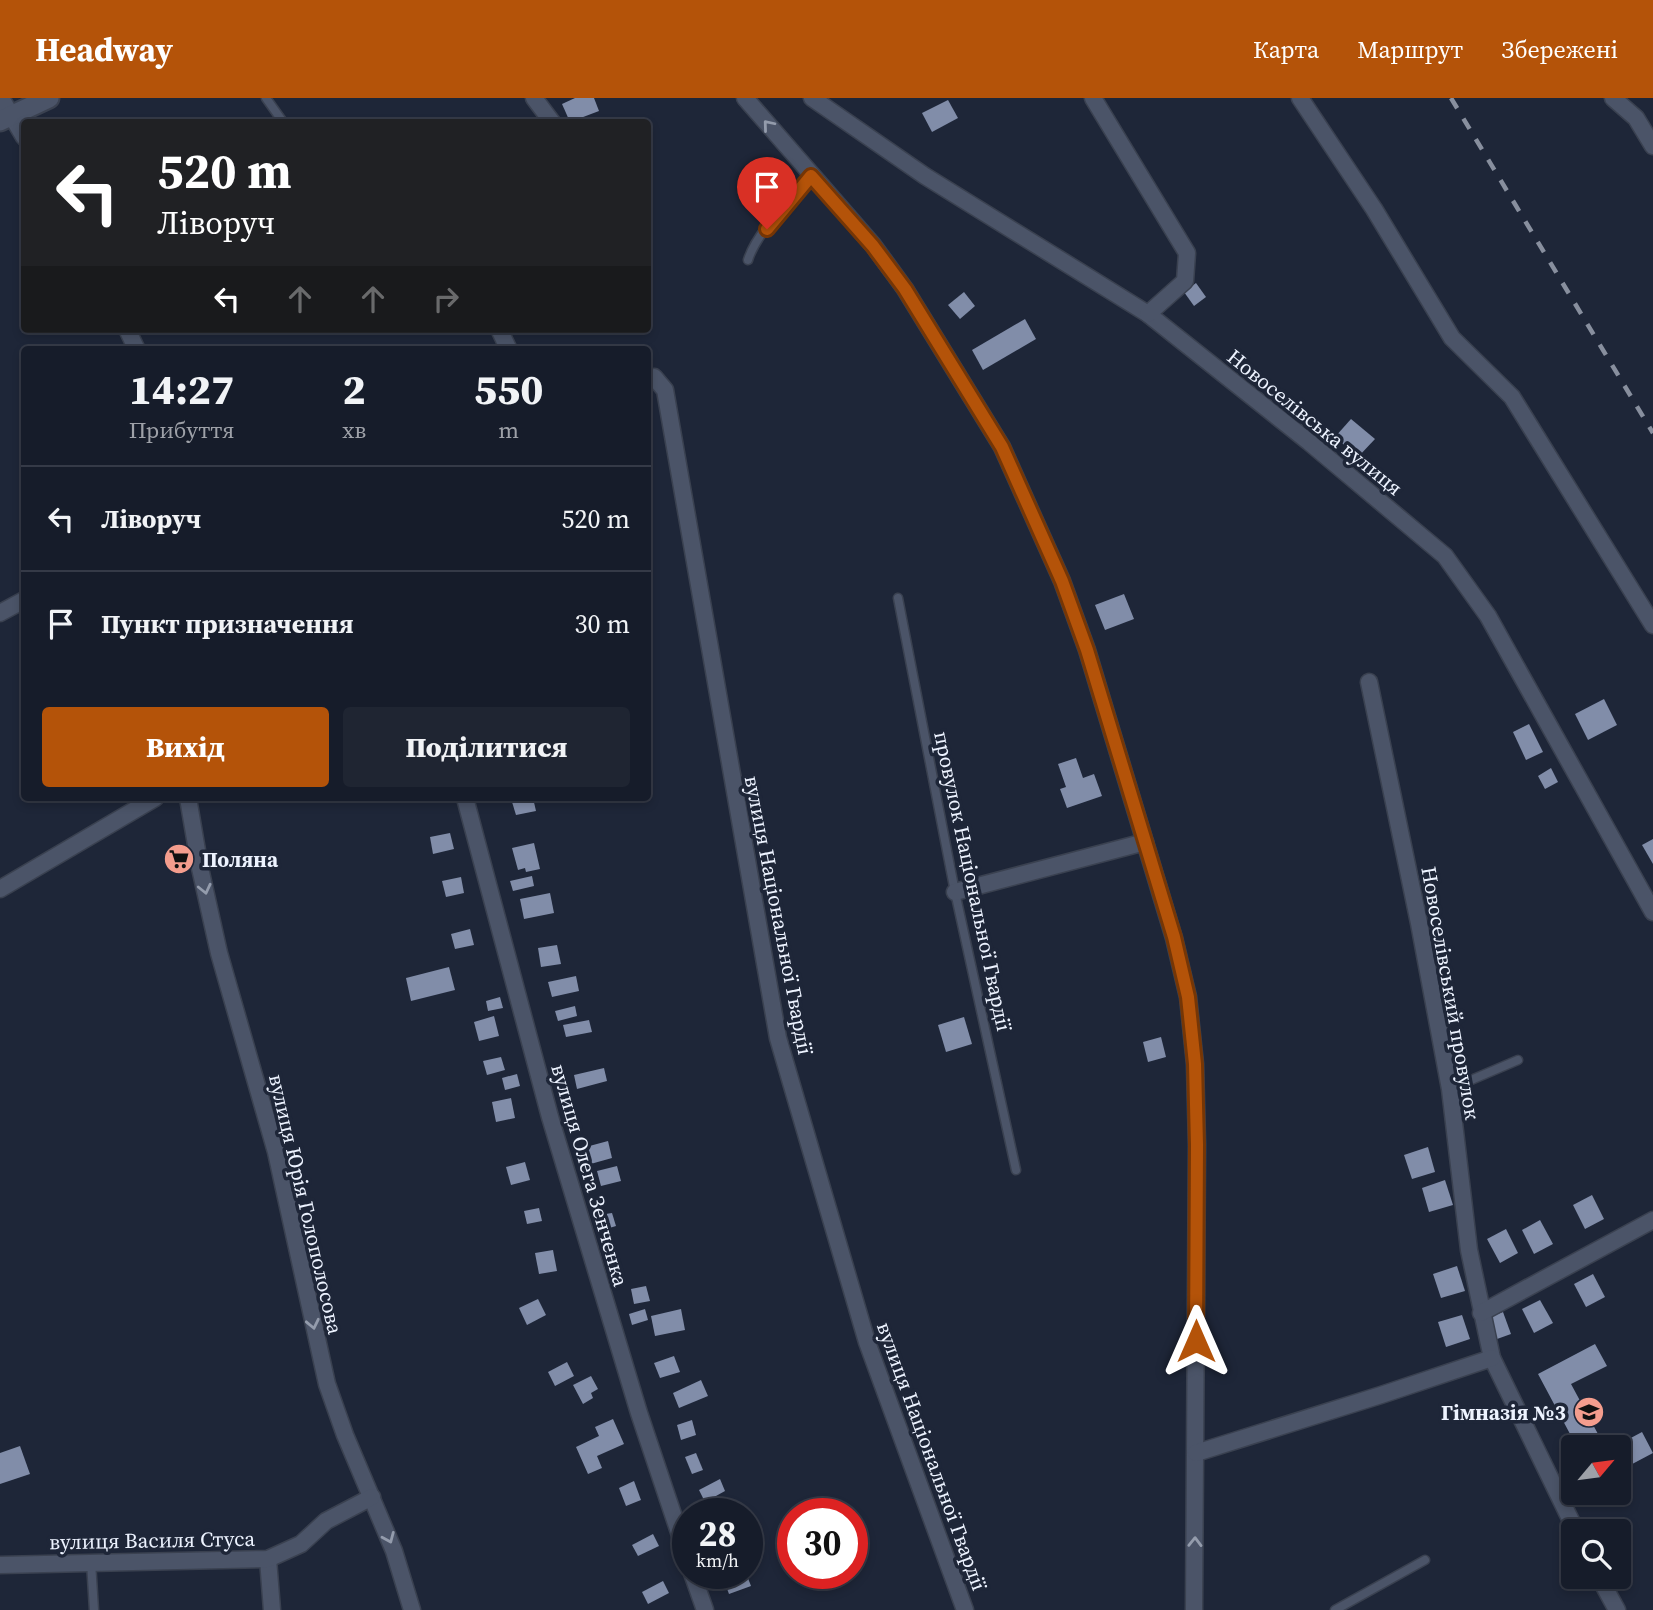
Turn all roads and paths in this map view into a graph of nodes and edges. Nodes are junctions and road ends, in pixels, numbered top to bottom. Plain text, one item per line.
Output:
1 (1, 98) edge
2 (49, 98) edge
3 (266, 98) edge
4 (534, 98) edge
5 (745, 98) edge
6 (813, 98) edge
7 (1093, 98) edge
8 (1300, 98) edge
9 (1614, 98) edge
10 (6, 119) edge
11 (281, 119) edge
12 (550, 119) edge
13 (21, 134) edge
14 (1653, 146) edge
15 (811, 176) junction
16 (748, 260) dead end
17 (1148, 314) junction
18 (651, 378) edge
19 (898, 598) dead end
20 (21, 602) edge
21 (0, 613) edge
22 (1653, 625) edge
23 (1369, 682) dead end
24 (151, 801) edge
25 (189, 801) edge
26 (466, 801) edge
27 (1145, 842) junction
28 (0, 889) edge
29 (955, 892) junction
30 (1653, 912) edge
31 (1518, 1060) dead end
32 (1450, 1089) junction
33 (1016, 1170) dead end
34 (1653, 1220) edge
35 (1481, 1313) junction
36 (1492, 1359) junction
37 (1196, 1453) junction
38 (372, 1497) junction
39 (672, 1511) edge
40 (1570, 1519) edge
41 (268, 1559) junction
42 (1425, 1560) dead end
43 (91, 1562) junction
44 (0, 1565) edge
45 (698, 1589) edge
46 (1605, 1589) edge
47 (94, 1610) edge
48 (272, 1610) edge
49 (412, 1610) edge
50 (705, 1610) edge
51 (965, 1610) edge
52 (1194, 1610) edge
53 (1335, 1610) edge
54 (1616, 1610) edge

1 - 10 street
2 - 10 street
3 - 11 lane
4 - 12 street
15 -> 5 street
6 - 17 street, Новоселівська вулиця
7 - 17 street
8 - 22 street
9 - 14 street
10 - 13 street
15 - 16 lane
15 - 27 street
17 - 30 street, Новоселівська вулиця
18 - 51 street, вулиця Національної Гвардії
19 - 29 lane, провулок Національної Гвардії
20 - 21 street
23 - 32 street, Новоселівський провулок
24 - 28 street
25 -> 38 street, вулиця Юрія Голополосова
26 - 39 street, вулиця Олега Зенченка
27 - 29 street
27 - 37 street
29 - 33 lane, провулок Національної Гвардії
31 - 32 lane
32 - 35 street, Новоселівський провулок
34 - 35 street
35 - 36 street, Новоселівський провулок
36 - 37 street
36 - 40 street, Новоселівський провулок
52 -> 37 street
38 - 41 street, вулиця Василя Стуса
38 -> 49 street, вулиця Юрія Голополосова
41 - 43 street, вулиця Василя Стуса
41 - 48 street
42 - 53 lane
43 - 44 street, вулиця Василя Стуса
43 - 47 lane
45 - 50 street
46 - 54 street

